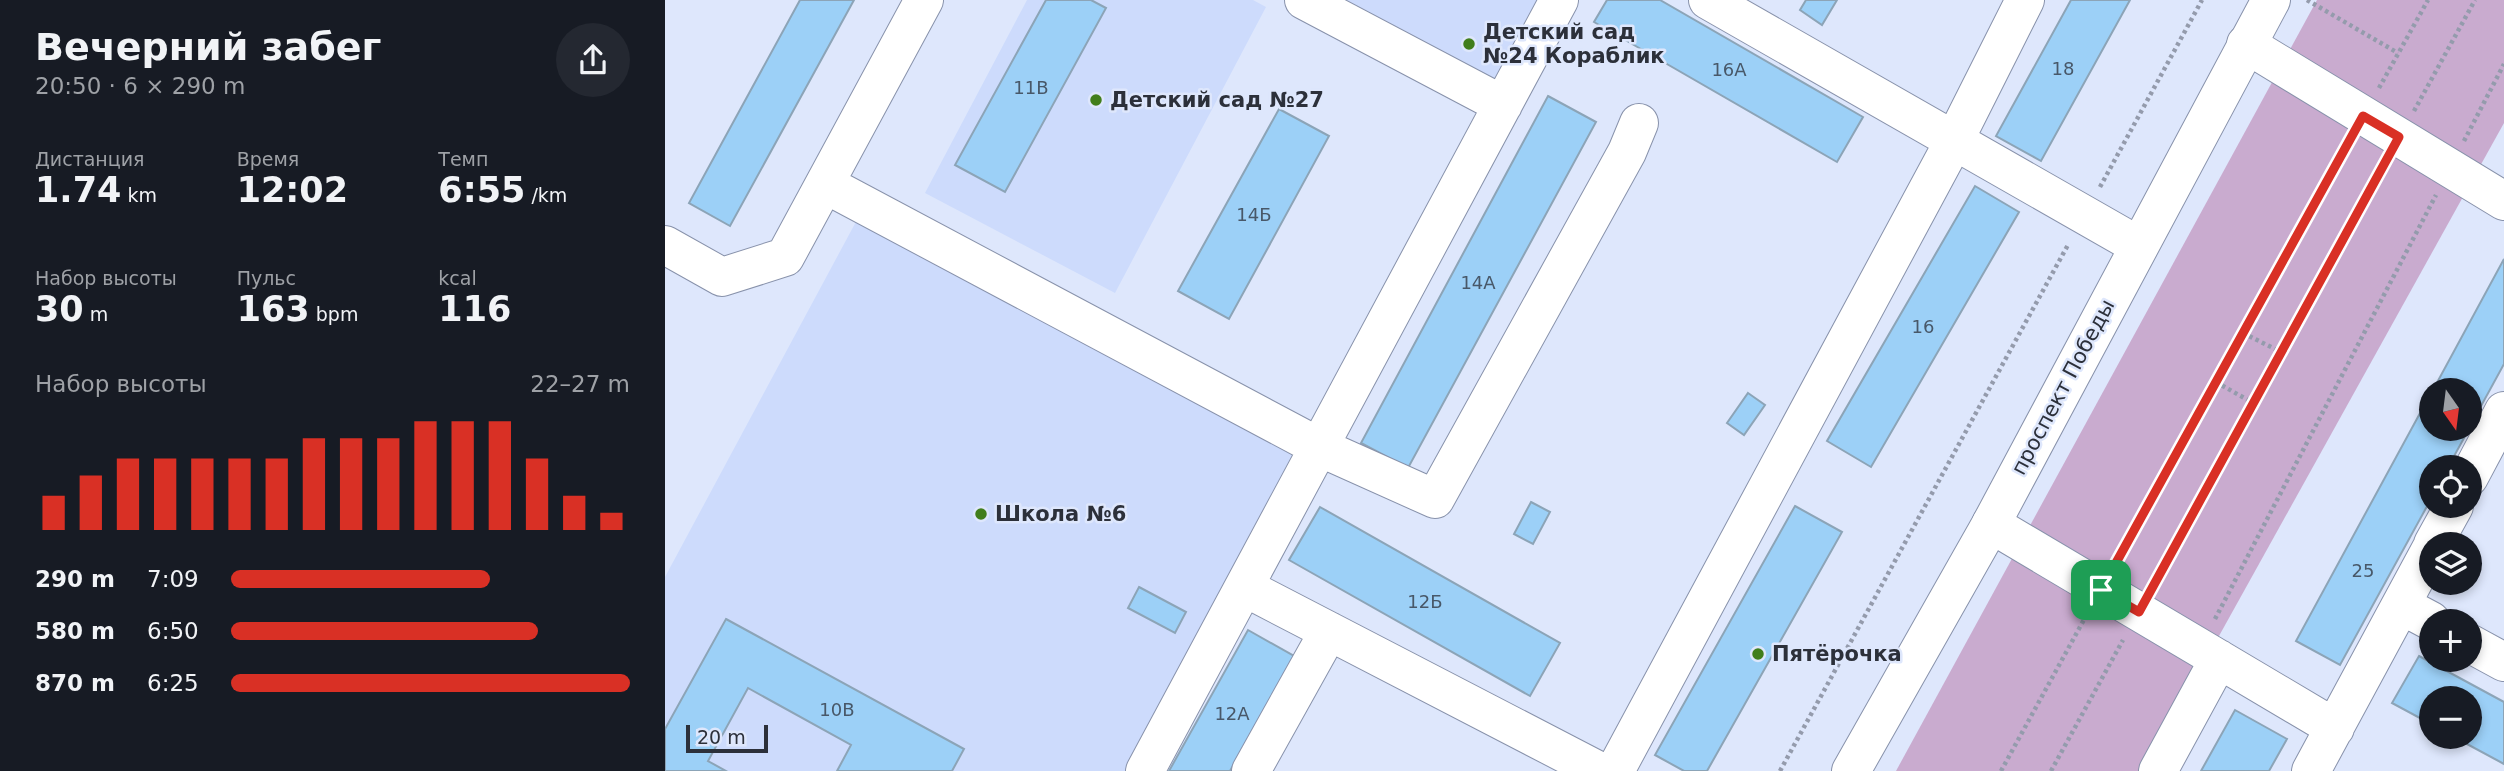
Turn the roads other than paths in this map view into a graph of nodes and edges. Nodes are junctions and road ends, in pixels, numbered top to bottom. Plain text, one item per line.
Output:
1 (924, 0) edge
2 (1304, 0) edge
3 (1559, 0) edge
4 (1708, 0) edge
5 (2025, 0) edge
6 (2271, 0) edge
7 (2246, 44) junction
8 (1503, 106) junction
9 (1639, 123) dead end
10 (1954, 141) junction
11 (825, 184) junction
12 (2504, 201) edge
13 (665, 245) edge
14 (2139, 246) junction
15 (2504, 411) edge
16 (1319, 447) junction
17 (2481, 455) edge
18 (1991, 524) junction
19 (1244, 587) junction
20 (2420, 595) edge
21 (2416, 613) edge
22 (1329, 631) junction
23 (2482, 650) edge
24 (2209, 654) junction
25 (2504, 662) edge
26 (2335, 728) junction
27 (1145, 771) edge
28 (1251, 771) edge
29 (1599, 771) edge
30 (1615, 771) edge
31 (1851, 771) edge
32 (2158, 771) edge
33 (2311, 771) edge

1 - 11 main road
2 - 8 main road
3 - 8 main road
4 - 10 main road
5 - 10 main road
6 - 7 main road, проспект Победы
7 - 12 main road
7 - 14 main road, проспект Победы
8 - 16 main road
9 - 16 main road
10 - 14 main road
10 - 30 main road
11 - 13 main road
11 - 16 main road
14 - 18 main road, проспект Победы
15 - 17 main road
16 - 19 main road
18 - 24 main road
18 - 31 main road, проспект Победы
19 - 22 main road
19 - 27 main road
20 - 21 main road
21 - 26 main road
22 - 28 main road
22 - 29 main road
23 - 25 main road
24 - 26 main road
24 - 32 main road
26 - 33 main road

